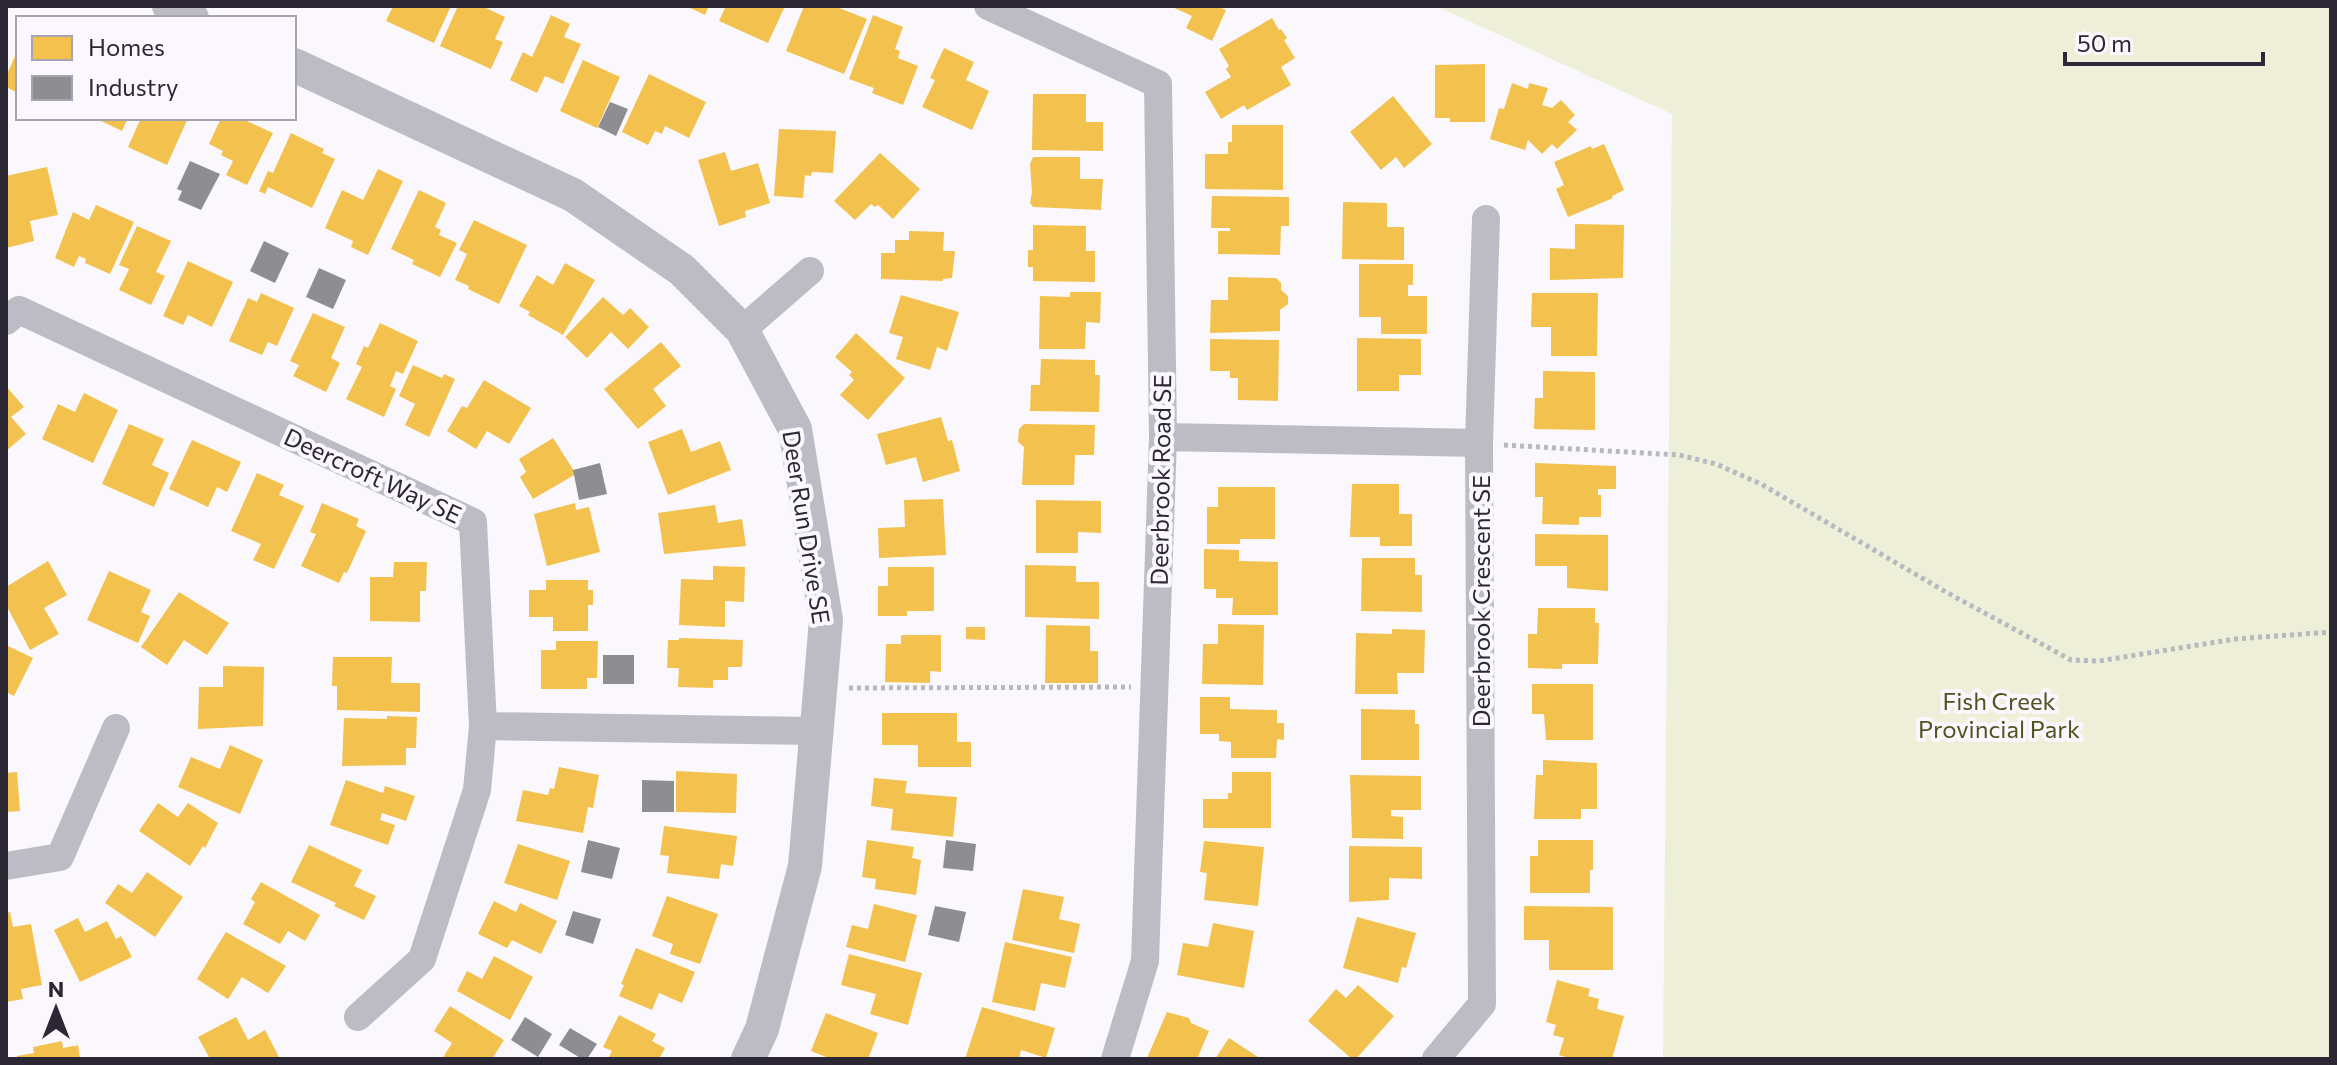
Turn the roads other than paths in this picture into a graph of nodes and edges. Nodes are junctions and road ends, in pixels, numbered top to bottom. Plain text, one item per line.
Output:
1 (169, 6) edge
2 (988, 6) edge
3 (188, 16) edge
4 (296, 66) edge
5 (1486, 219) dead end
6 (810, 271) dead end
7 (6, 321) edge
8 (742, 330) junction
9 (1163, 437) junction
10 (1479, 443) junction
11 (483, 726) junction
12 (116, 728) dead end
13 (817, 731) junction
14 (6, 866) edge
15 (358, 1017) dead end
16 (748, 1059) edge
17 (1115, 1059) edge
18 (1436, 1059) edge

1 - 3 street
2 - 9 street, Deerbrook Road SE
4 - 8 street, Deer Run Drive SE
5 - 10 street
6 - 8 street
7 - 11 street, Deercroft Way SE
8 - 13 street, Deer Run Drive SE
9 - 10 street, Deerbrook Crescent SE
9 - 17 street, Deerbrook Road SE
10 - 18 street, Deerbrook Crescent SE
11 - 13 street
11 - 15 street
12 - 14 street
13 - 16 street, Deer Run Drive SE

